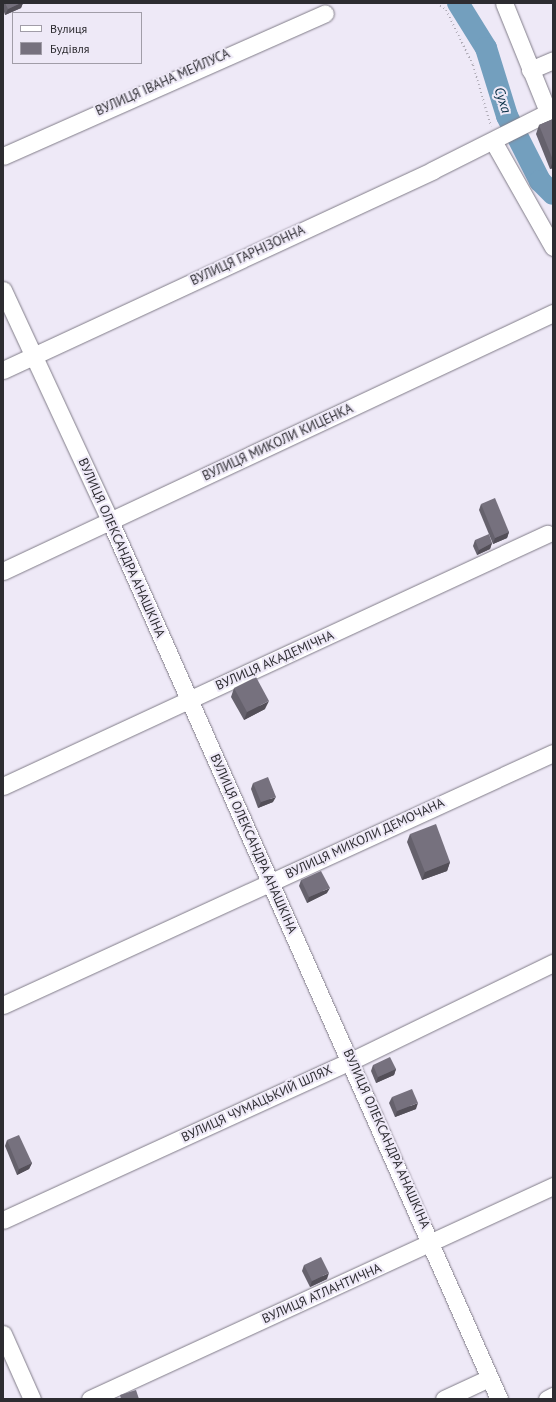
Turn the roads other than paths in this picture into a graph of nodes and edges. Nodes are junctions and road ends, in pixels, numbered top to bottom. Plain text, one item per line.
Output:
1 (504, 3) edge
2 (325, 13) dead end
3 (553, 60) edge
4 (530, 70) junction
5 (550, 111) edge
6 (493, 141) junction
7 (3, 156) edge
8 (553, 247) edge
9 (3, 290) edge
10 (553, 313) edge
11 (33, 356) junction
12 (3, 370) edge
13 (110, 521) junction
14 (547, 534) dead end
15 (3, 571) edge
16 (189, 700) junction
17 (551, 756) edge
18 (3, 786) edge
19 (270, 883) junction
20 (553, 963) edge
21 (3, 1005) edge
22 (351, 1061) junction
23 (553, 1186) edge
24 (3, 1220) edge
25 (433, 1244) junction
26 (3, 1334) edge
27 (489, 1378) junction
28 (553, 1396) edge
29 (32, 1399) edge
30 (90, 1399) edge
31 (444, 1399) edge
32 (499, 1399) edge
33 (547, 1399) edge

1 - 4 street
2 - 7 street, ВУЛИЦЯ ІВАНА МЕЙЛУСА
3 - 4 street
4 - 5 street
5 - 6 street, ВУЛИЦЯ ГАРНІЗОННА
6 - 8 street
6 - 11 street, ВУЛИЦЯ ГАРНІЗОННА
9 - 11 street, ВУЛИЦЯ ОЛЕКСАНДРА АНАШКІНА
10 - 13 street, ВУЛИЦЯ МИКОЛИ КИЦЕНКА
11 - 12 street, ВУЛИЦЯ ГАРНІЗОННА
11 - 13 street, ВУЛИЦЯ ОЛЕКСАНДРА АНАШКІНА
13 - 15 street, ВУЛИЦЯ МИКОЛИ КИЦЕНКА
13 - 16 street, ВУЛИЦЯ ОЛЕКСАНДРА АНАШКІНА
14 - 16 street, ВУЛИЦЯ АКАДЕМІЧНА
16 - 18 street, ВУЛИЦЯ АКАДЕМІЧНА
16 - 19 street, ВУЛИЦЯ ОЛЕКСАНДРА АНАШКІНА
17 - 19 street, ВУЛИЦЯ МИКОЛИ ДЕМОЧАНА
19 - 21 street, ВУЛИЦЯ МИКОЛИ ДЕМОЧАНА
19 - 22 street, ВУЛИЦЯ ОЛЕКСАНДРА АНАШКІНА
20 - 22 street, ВУЛИЦЯ ЧУМАЦЬКИЙ ШЛЯХ
22 - 24 street, ВУЛИЦЯ ЧУМАЦЬКИЙ ШЛЯХ
22 - 25 street, ВУЛИЦЯ ОЛЕКСАНДРА АНАШКІНА
23 - 25 street, ВУЛИЦЯ АТЛАНТИЧНА
25 - 27 street, ВУЛИЦЯ ОЛЕКСАНДРА АНАШКІНА
25 - 30 street, ВУЛИЦЯ АТЛАНТИЧНА
26 - 29 street
27 - 31 street
27 - 32 street, ВУЛИЦЯ ОЛЕКСАНДРА АНАШКІНА
28 - 33 street

